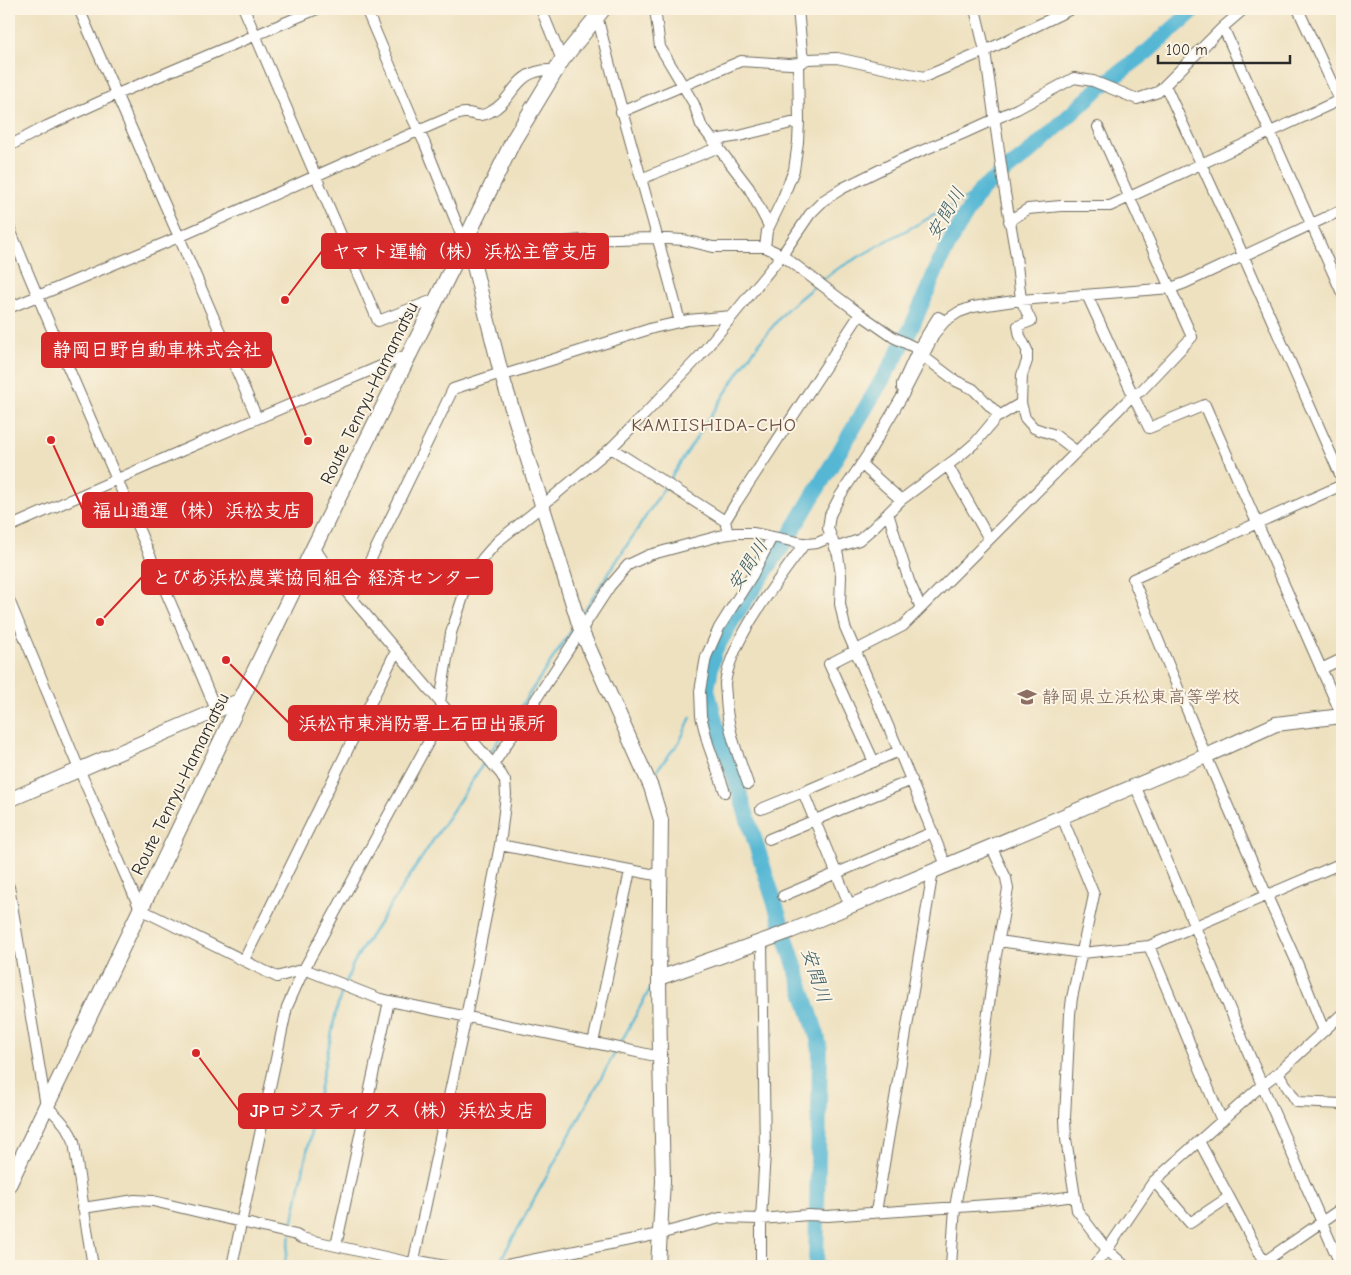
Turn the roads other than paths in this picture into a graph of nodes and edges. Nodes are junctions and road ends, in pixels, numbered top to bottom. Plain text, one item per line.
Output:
1 (79, 9) edge
2 (244, 9) edge
3 (317, 9) edge
4 (366, 9) edge
5 (541, 9) edge
6 (655, 9) edge
7 (798, 9) edge
8 (975, 9) edge
9 (1071, 9) edge
10 (1244, 9) edge
11 (1298, 9) edge
12 (600, 12) edge
13 (1223, 27) junction
14 (255, 35) junction
15 (985, 52) junction
16 (800, 63) junction
17 (558, 65) junction
18 (684, 85) junction
19 (1165, 85) junction
20 (117, 94) junction
21 (1342, 102) edge
22 (622, 112) junction
23 (996, 119) junction
24 (799, 121) junction
25 (1098, 127) dead end
26 (419, 131) junction
27 (1270, 132) junction
28 (716, 144) junction
29 (9, 146) edge
30 (1201, 163) junction
31 (315, 176) junction
32 (642, 179) junction
33 (1129, 197) junction
34 (1342, 210) edge
35 (1010, 220) junction
36 (1312, 224) junction
37 (769, 226) junction
38 (9, 227) edge
39 (179, 237) junction
40 (658, 238) junction
41 (765, 247) junction
42 (461, 248) junction
43 (782, 255) junction
44 (1243, 256) junction
45 (473, 262) junction
46 (1170, 288) junction
47 (1342, 293) edge
48 (37, 295) junction
49 (1086, 295) junction
50 (436, 299) junction
51 (1020, 300) junction
52 (9, 308) edge
53 (860, 314) junction
54 (732, 316) junction
55 (680, 322) junction
56 (919, 352) junction
57 (409, 354) junction
58 (501, 373) junction
59 (1133, 395) junction
60 (1021, 403) junction
61 (1000, 416) junction
62 (257, 418) junction
63 (611, 448) junction
64 (1076, 451) junction
65 (861, 464) junction
66 (948, 466) junction
67 (117, 479) junction
68 (1342, 479) edge
69 (1342, 486) edge
70 (901, 500) junction
71 (542, 506) junction
72 (888, 513) junction
73 (725, 522) junction
74 (1257, 523) junction
75 (9, 528) edge
76 (728, 534) junction
77 (772, 537) junction
78 (830, 537) junction
79 (989, 539) junction
80 (804, 543) junction
81 (314, 547) junction
82 (835, 548) junction
83 (352, 598) junction
84 (9, 600) edge
85 (921, 608) junction
86 (579, 623) junction
87 (856, 651) junction
88 (396, 652) junction
89 (1342, 659) edge
90 (1321, 669) junction
91 (241, 700) junction
92 (443, 706) junction
93 (216, 710) junction
94 (1342, 716) edge
95 (1342, 720) edge
96 (899, 751) junction
97 (1206, 756) junction
98 (874, 762) junction
99 (492, 764) junction
100 (80, 770) junction
101 (912, 780) junction
102 (748, 784) dead end
103 (1135, 785) junction
104 (724, 792) dead end
105 (803, 792) junction
106 (9, 800) edge
107 (761, 809) dead end
108 (1062, 817) junction
109 (815, 820) junction
110 (934, 832) junction
111 (769, 840) dead end
112 (500, 846) junction
113 (991, 846) junction
114 (1342, 864) edge
115 (946, 865) junction
116 (630, 871) junction
117 (933, 871) junction
118 (836, 873) junction
119 (661, 876) junction
120 (9, 887) edge
121 (783, 896) dead end
122 (1267, 896) junction
123 (850, 906) junction
124 (140, 909) junction
125 (1195, 926) junction
126 (767, 940) junction
127 (999, 941) junction
128 (1149, 946) junction
129 (20, 950) junction
130 (1082, 953) junction
131 (9, 955) edge
132 (244, 960) junction
133 (304, 969) junction
134 (659, 978) junction
135 (389, 1001) junction
136 (1342, 1014) edge
137 (466, 1016) junction
138 (1324, 1031) junction
139 (594, 1043) junction
140 (660, 1057) junction
141 (1278, 1073) junction
142 (1262, 1085) junction
143 (1342, 1104) edge
144 (46, 1106) junction
145 (1222, 1121) junction
146 (1199, 1141) junction
147 (1154, 1181) junction
148 (9, 1184) edge
149 (1074, 1196) junction
150 (1229, 1197) junction
151 (955, 1206) junction
152 (83, 1208) junction
153 (1342, 1208) edge
154 (876, 1212) junction
155 (760, 1218) junction
156 (241, 1222) junction
157 (1322, 1222) junction
158 (659, 1234) junction
159 (336, 1246) junction
160 (1107, 1250) junction
161 (412, 1263) edge
162 (1261, 1264) edge
163 (94, 1266) edge
164 (232, 1266) edge
165 (445, 1266) edge
166 (502, 1266) edge
167 (658, 1266) edge
168 (761, 1266) edge
169 (951, 1266) edge
170 (1094, 1266) edge
171 (1125, 1266) edge
172 (1341, 1266) edge

1 - 20 street
2 - 14 street
3 - 14 street
4 - 26 street
5 - 17 street
6 - 18 street
7 - 16 street
8 - 15 street
9 - 15 street
10 - 13 street
11 - 21 street
12 - 17 main road, Route Tenryu-Hamamatsu
12 - 22 street
13 - 19 street
13 - 27 street
14 - 20 street
14 - 31 street
15 - 16 street
15 - 23 street
16 - 18 street
16 - 24 street
17 - 26 street
17 - 42 main road, Route Tenryu-Hamamatsu
18 - 22 street
18 - 28 street
19 - 23 street
19 - 30 street
20 - 29 street
20 - 39 street
21 - 27 street
22 - 32 street
23 - 35 street
23 - 43 street
24 - 28 street
24 - 37 street
25 - 33 street
26 - 31 street
26 - 42 street
27 - 30 street
27 - 36 street
28 - 32 street
28 - 37 street
30 - 33 street
30 - 44 street
31 - 39 street
31 - 50 street
32 - 40 street
33 - 35 street
33 - 46 street
34 - 36 street
35 - 51 street
36 - 44 street
36 - 47 street
37 - 41 street
38 - 48 street
39 - 48 street
39 - 62 street
40 - 41 street
40 - 45 street
40 - 55 street
41 - 43 street
42 - 45 street
42 - 50 main road, Route Tenryu-Hamamatsu
43 - 53 street
43 - 54 street
44 - 46 street
44 - 68 street
45 - 58 street
46 - 49 street
46 - 59 street
48 - 52 street
48 - 67 street
49 - 51 street
49 - 59 street
50 - 57 main road, Route Tenryu-Hamamatsu
51 - 56 street
51 - 60 street
53 - 56 street
53 - 73 street
54 - 55 street
54 - 63 street
55 - 58 street
56 - 61 street
56 - 65 street
57 - 62 street
57 - 81 main road, Route Tenryu-Hamamatsu
58 - 71 street
58 - 83 street
59 - 64 street
59 - 74 street
60 - 61 street
60 - 64 street
61 - 66 street
62 - 67 street
63 - 71 street
63 - 73 street
64 - 79 street
65 - 70 street
65 - 78 street
66 - 70 street
66 - 79 street
67 - 75 street
67 - 93 street
69 - 74 street
70 - 72 street
71 - 86 street
71 - 92 street
72 - 82 street
72 - 85 street
73 - 76 street
74 - 90 street
74 - 97 street
76 - 77 street
76 - 86 street
77 - 80 street
77 - 104 street
78 - 80 street
78 - 82 street
79 - 85 street
80 - 102 street
81 - 83 street
81 - 91 main road, Route Tenryu-Hamamatsu
82 - 87 street
83 - 88 street
84 - 100 street
85 - 87 street
86 - 99 street
86 - 119 street
87 - 96 street
87 - 98 street
88 - 92 street
88 - 132 street
89 - 90 street
90 - 94 street
91 - 93 street
91 - 124 main road, Route Tenryu-Hamamatsu
92 - 99 street
92 - 133 street
93 - 100 street
94 - 95 street
94 - 97 street
96 - 98 street
96 - 101 street
97 - 103 street
97 - 122 street
98 - 105 street
99 - 112 street
100 - 106 street
100 - 124 street
101 - 109 street
101 - 110 street
103 - 108 street
103 - 125 street
105 - 107 street
105 - 109 street
108 - 113 street
108 - 130 street
109 - 111 street
109 - 118 street
110 - 115 street
110 - 118 street
112 - 116 street
112 - 137 street
113 - 115 street
113 - 127 street
114 - 122 street
115 - 117 street
116 - 119 street
116 - 139 street
117 - 123 street
117 - 154 street
118 - 121 street
118 - 123 street
119 - 134 street
120 - 129 street
122 - 125 street
122 - 138 street
123 - 126 street
124 - 132 street
124 - 144 main road, Route Tenryu-Hamamatsu
125 - 128 street
125 - 142 street
126 - 134 street
126 - 155 street
127 - 130 street
127 - 151 street
128 - 130 street
128 - 145 street
129 - 131 street
129 - 144 street
130 - 149 street
132 - 133 street
133 - 135 street
133 - 156 street
134 - 140 street
135 - 137 street
135 - 159 street
136 - 138 street
137 - 139 street
137 - 161 street
138 - 141 street
139 - 140 street
140 - 158 street
141 - 142 street
141 - 143 street
142 - 145 street
142 - 157 street
144 - 148 main road, Route Tenryu-Hamamatsu
144 - 152 street
145 - 146 street
146 - 147 street
146 - 150 street
147 - 150 street
147 - 160 street
149 - 151 street
149 - 160 street
150 - 162 street
151 - 154 street
151 - 169 street
152 - 156 street
152 - 163 street
153 - 157 street
154 - 155 street
155 - 158 street
155 - 168 street
156 - 159 street
156 - 164 street
157 - 162 street
157 - 172 street
158 - 166 street
158 - 167 street
159 - 161 street
160 - 170 street
160 - 171 street
161 - 165 street

